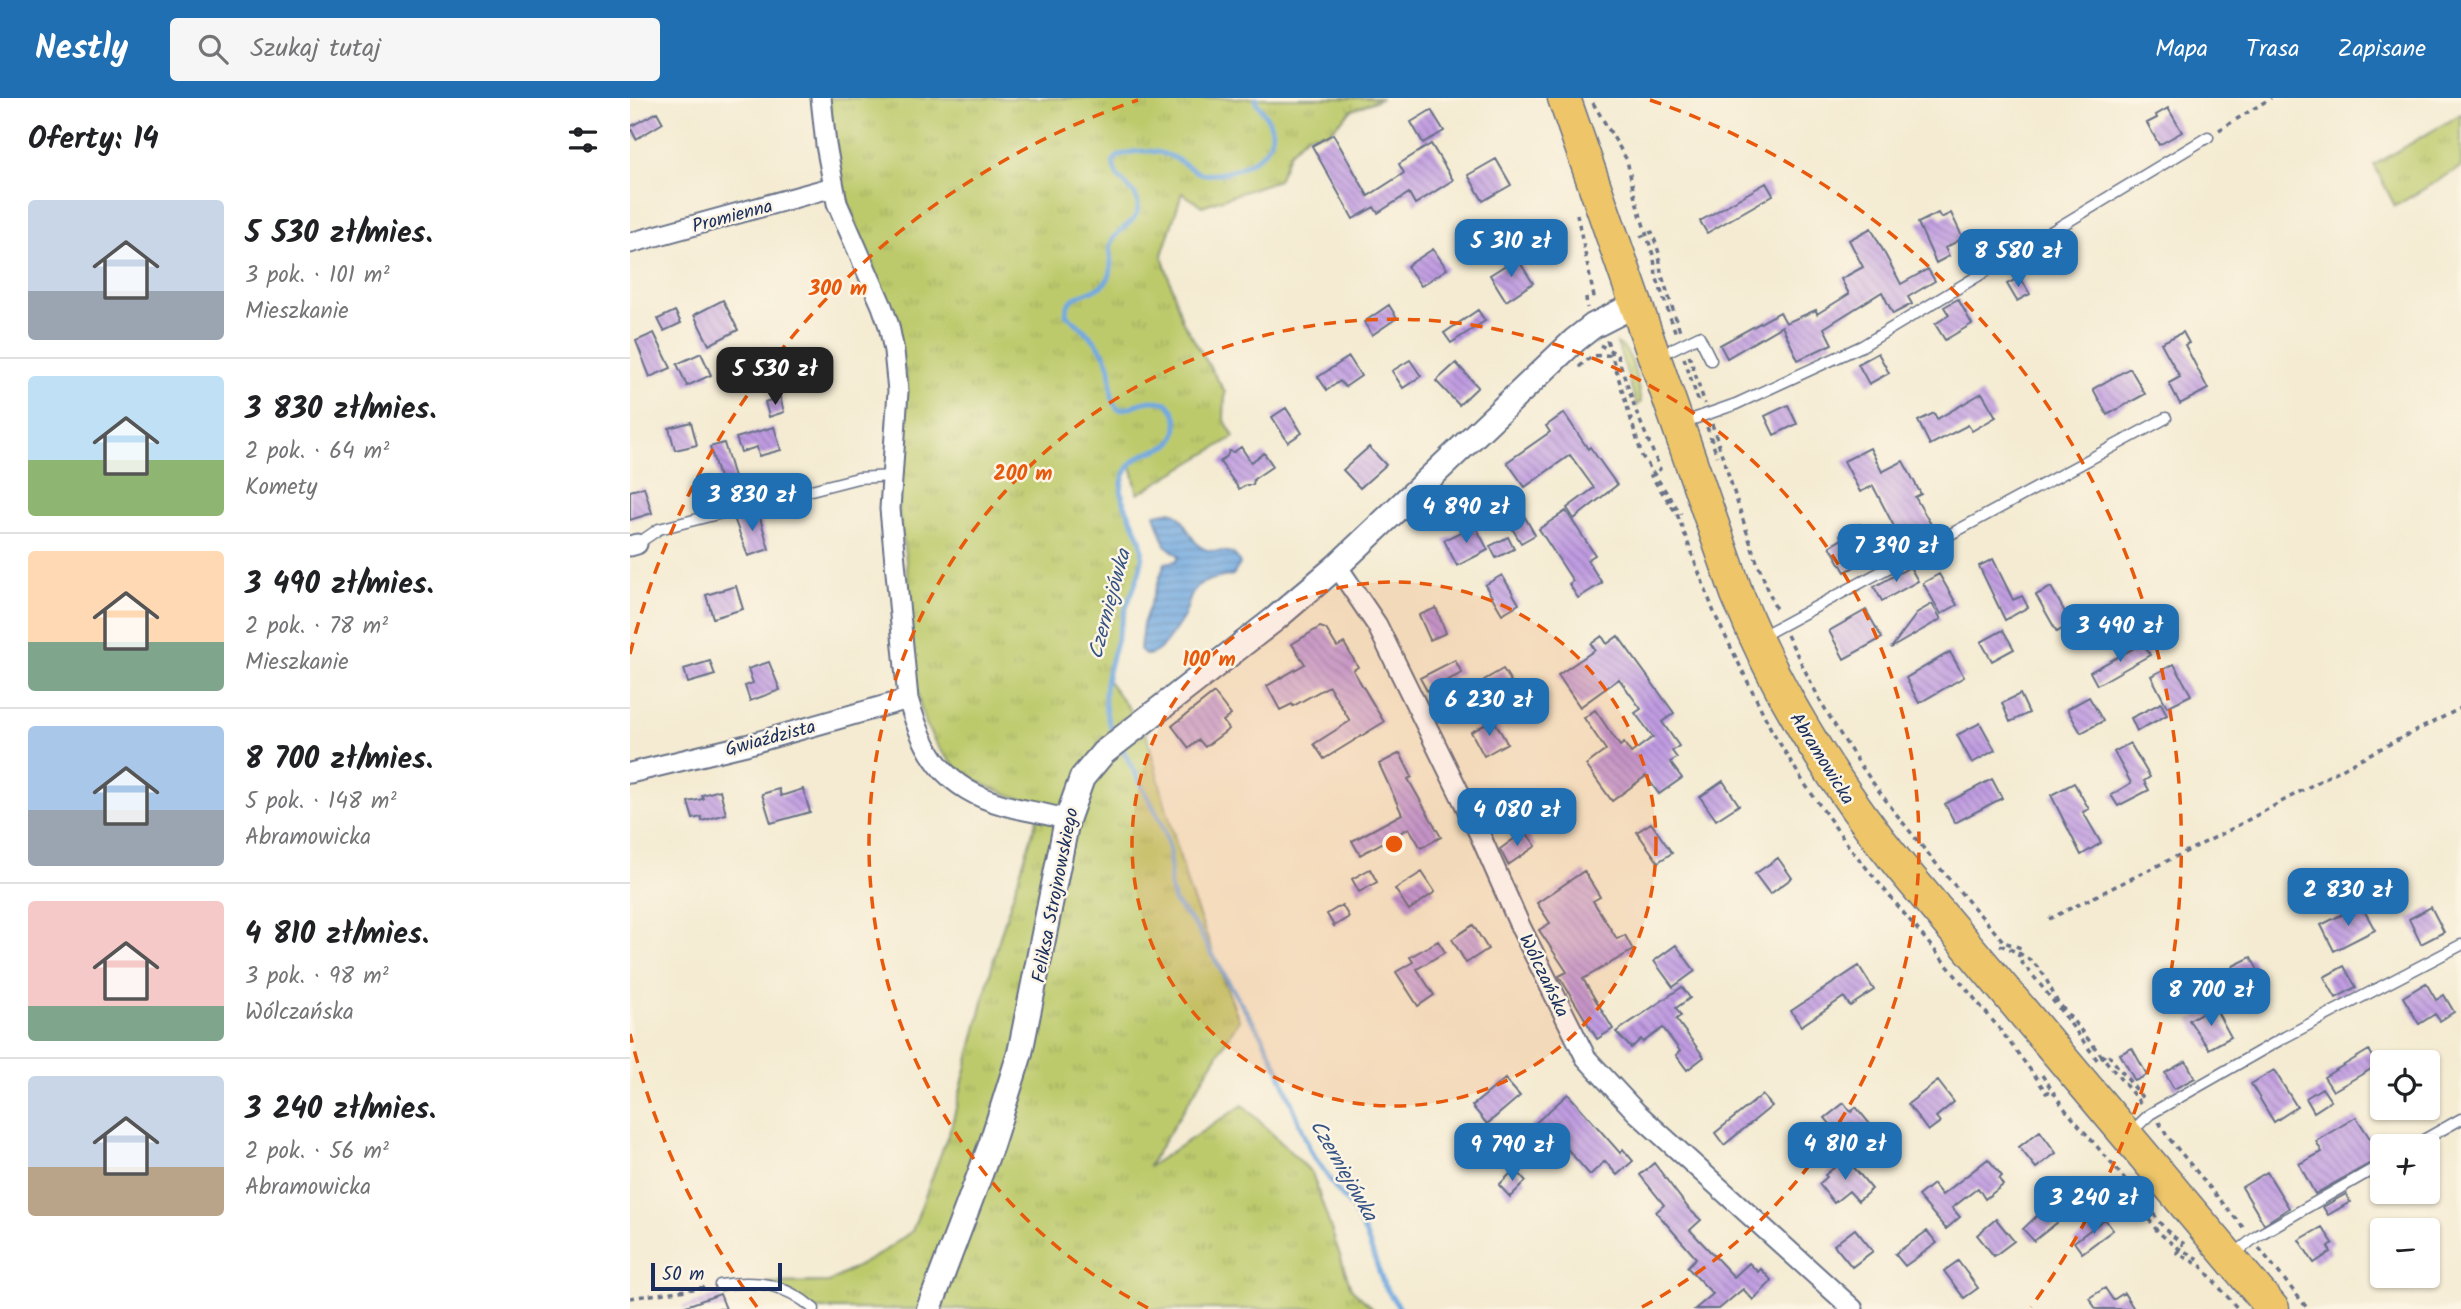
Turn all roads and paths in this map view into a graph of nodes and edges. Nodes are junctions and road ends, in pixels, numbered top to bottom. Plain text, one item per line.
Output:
1 (821, 98) edge
2 (1564, 98) edge
3 (1592, 98) edge
4 (2271, 98) edge
5 (2208, 137) joint
6 (833, 187) junction
7 (1647, 234) junction
8 (1640, 237) dead end
9 (630, 243) edge
10 (1636, 304) junction
11 (1673, 349) junction
12 (1710, 360) dead end
13 (1697, 418) junction
14 (2166, 418) dead end
15 (891, 476) junction
16 (633, 545) edge
17 (1337, 566) junction
18 (1773, 631) junction
19 (908, 699) junction
20 (2461, 708) edge
21 (630, 773) edge
22 (1067, 820) junction
23 (2049, 919) dead end
24 (2461, 945) edge
25 (2019, 953) junction
26 (2093, 1065) junction
27 (2112, 1067) dead end
28 (2064, 1108) dead end
29 (2154, 1112) junction
30 (2461, 1119) edge
31 (2434, 1134) edge
32 (2127, 1135) junction
33 (2370, 1171) edge
34 (2241, 1249) junction
35 (720, 1284) joint
36 (630, 1298) edge
37 (814, 1309) edge
38 (929, 1309) edge
39 (1853, 1309) edge
40 (2244, 1309) edge
41 (2273, 1309) edge
42 (2308, 1309) edge

1 - 6 street
2 - 10 main road, Abramowicka
3 - 7 path
4 - 5 path
5 - 13 lane
6 - 9 street, Promienna
6 - 15 street
7 - 8 path
7 - 11 path
10 - 11 main road, Abramowicka
10 - 17 street, Feliksa Strojnowskiego
11 - 12 lane
11 - 13 main road, Abramowicka
11 - 13 path
13 - 18 path
13 - 18 main road, Abramowicka
14 - 18 lane
15 - 16 lane
15 - 19 street
17 - 22 street, Feliksa Strojnowskiego
17 - 39 street, Wólczańska
18 - 25 path
18 - 26 main road, Abramowicka
19 - 21 street, Gwiaździsta
19 - 22 street
20 - 23 path
22 - 38 street, Feliksa Strojnowskiego
24 - 29 lane
25 - 26 path
25 - 26 path
26 - 27 path
26 - 29 path
26 - 32 main road, Abramowicka
28 - 40 path
29 - 32 lane
29 - 34 path
30 - 31 lane
32 - 34 main road, Abramowicka
33 - 34 lane
34 - 41 main road, Abramowicka
34 - 42 path
35 - 36 path
35 - 37 lane

